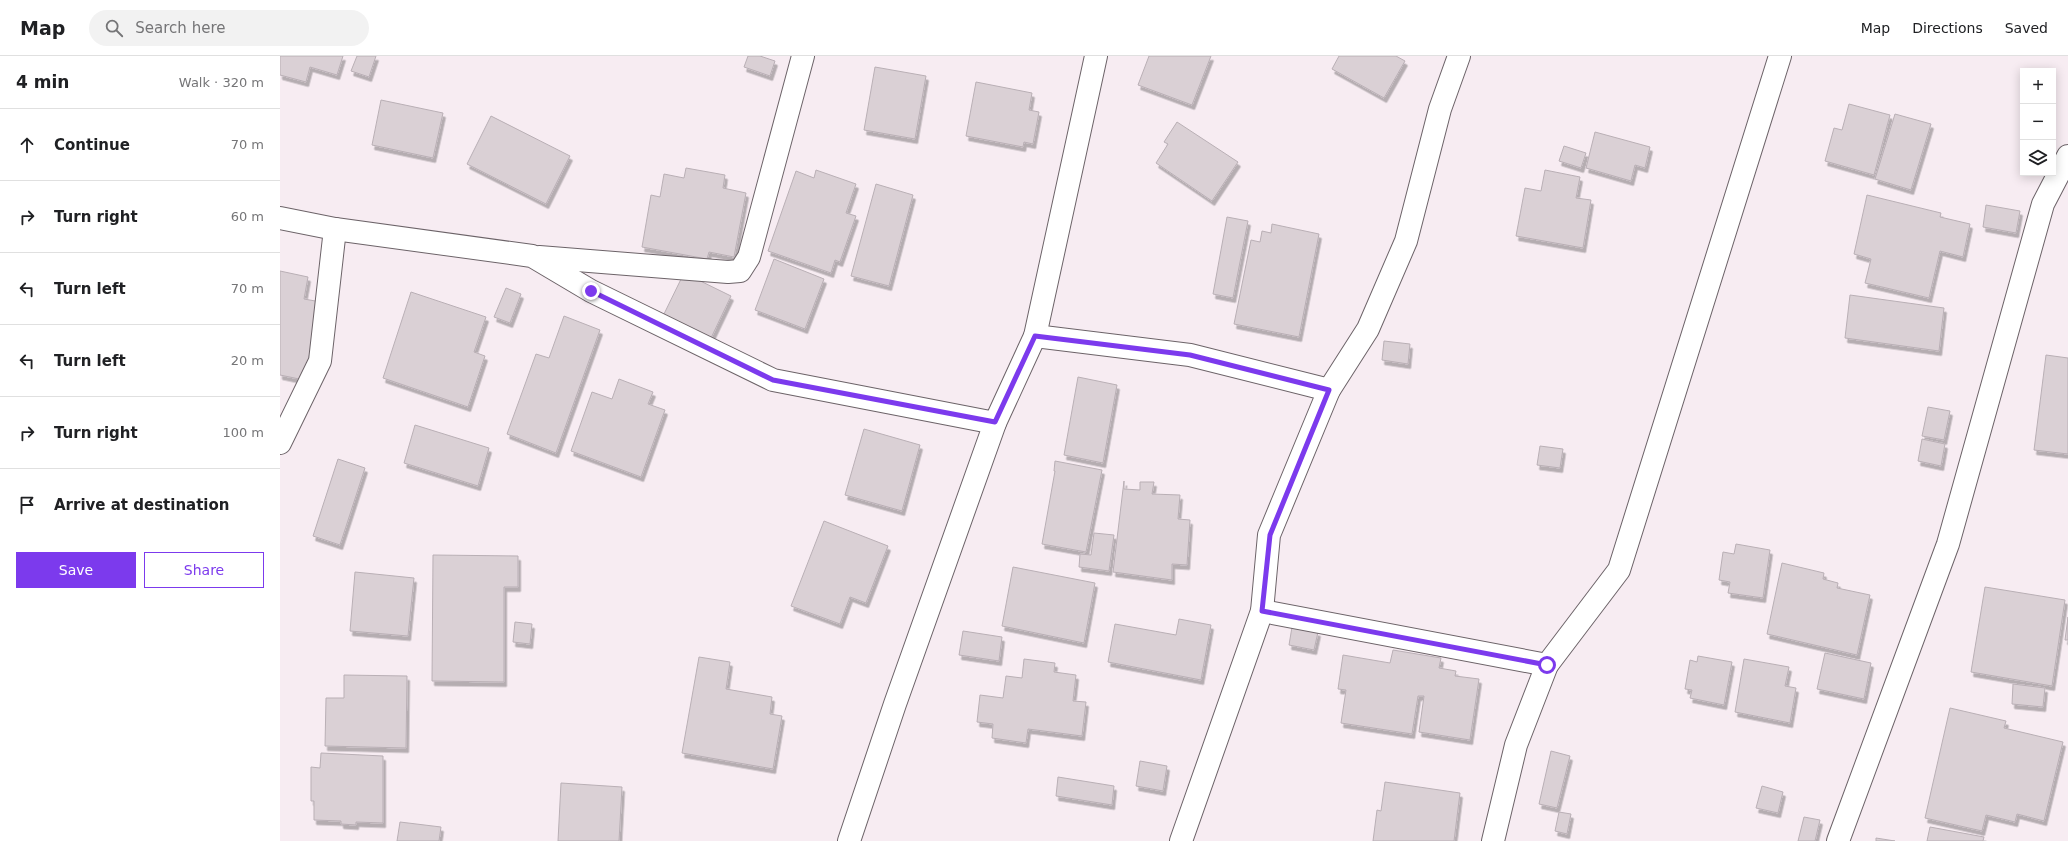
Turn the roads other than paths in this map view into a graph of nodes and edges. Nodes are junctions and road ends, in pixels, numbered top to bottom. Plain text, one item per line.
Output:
1 (803, 56) edge
2 (1096, 56) edge
3 (1459, 56) edge
4 (1780, 56) edge
5 (2068, 156) edge
6 (280, 218) edge
7 (335, 229) junction
8 (532, 256) junction
9 (1035, 336) junction
10 (1329, 390) junction
11 (995, 422) junction
12 (280, 444) edge
13 (1262, 611) junction
14 (1547, 665) junction
15 (849, 841) edge
16 (1181, 841) edge
17 (1493, 841) edge
18 (1838, 841) edge

1 - 8 street
2 - 9 street
3 - 10 street
4 - 14 street
5 - 18 street
6 - 7 street
7 - 8 street
7 - 12 street
8 - 11 street
9 - 10 street
9 - 11 street
10 - 13 street
11 - 15 street
13 - 14 street
13 - 16 street
14 - 17 street

